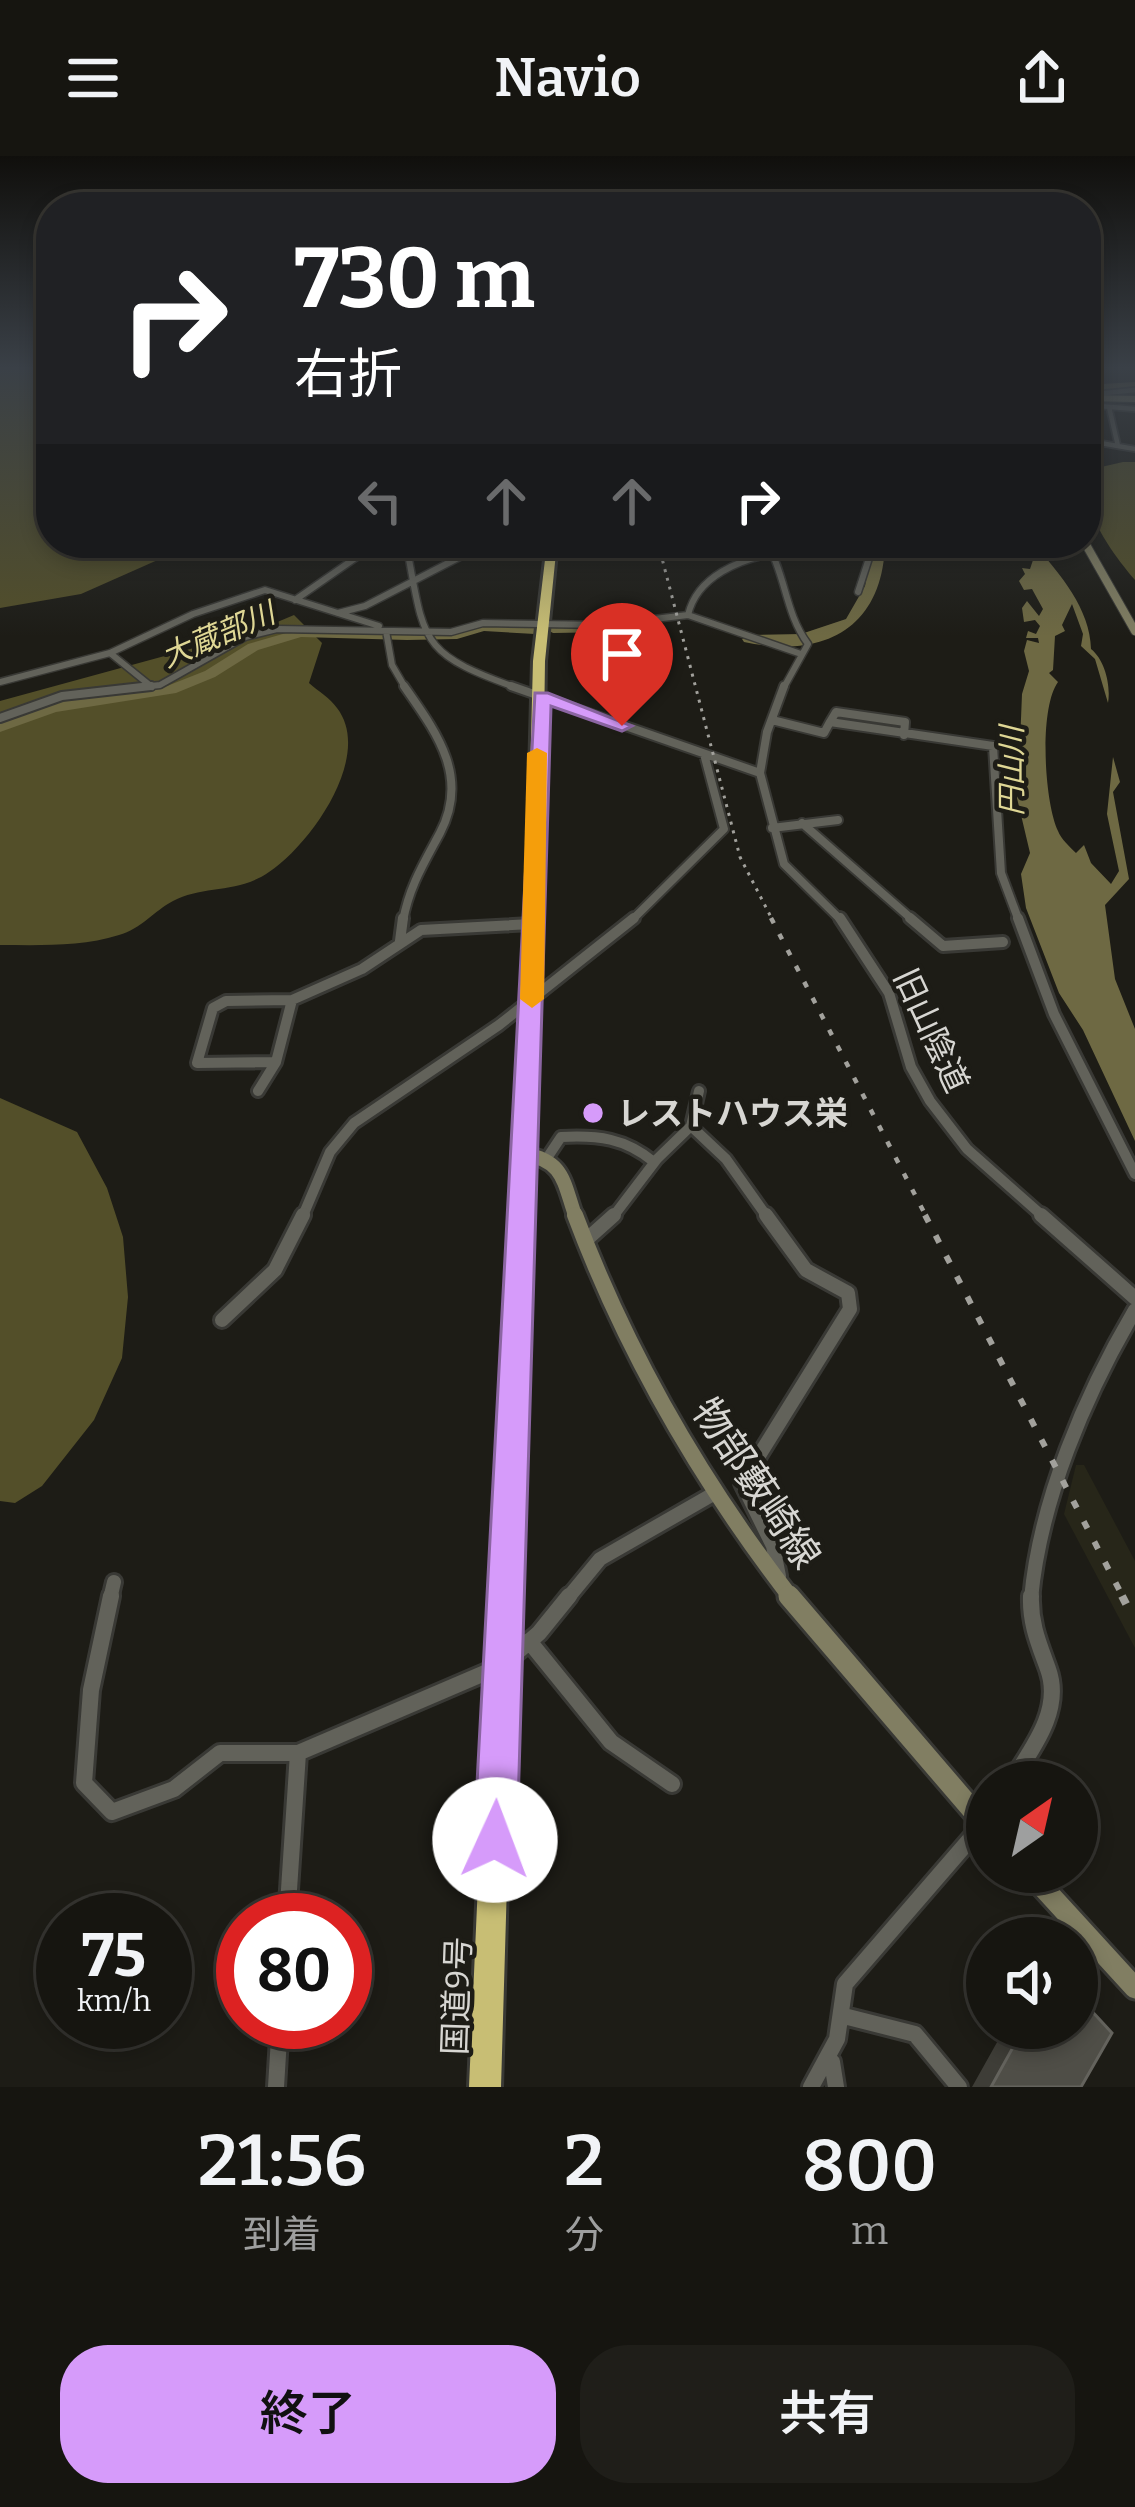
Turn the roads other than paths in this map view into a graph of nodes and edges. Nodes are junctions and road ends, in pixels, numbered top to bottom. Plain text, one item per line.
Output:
1 (355, 558) edge
2 (408, 558) edge
3 (460, 558) edge
4 (549, 558) edge
5 (766, 558) edge
6 (777, 558) edge
7 (870, 558) edge
8 (1094, 558) edge
9 (412, 584) junction
10 (858, 592) dead end
11 (295, 600) junction
12 (334, 614) junction
13 (688, 615) junction
14 (542, 627) junction
15 (386, 631) junction
16 (1135, 631) edge
17 (423, 632) junction
18 (110, 653) junction
19 (801, 654) junction
20 (0, 682) edge
21 (152, 687) junction
22 (542, 697) junction
23 (0, 718) edge
24 (772, 720) junction
25 (704, 754) junction
26 (760, 773) junction
27 (838, 820) dead end
28 (802, 823) junction
29 (772, 828) junction
30 (531, 924) junction
31 (400, 941) junction
32 (1003, 942) dead end
33 (292, 1000) junction
34 (532, 1004) junction
35 (276, 1062) junction
36 (258, 1091) dead end
37 (699, 1091) dead end
38 (691, 1126) junction
39 (536, 1156) junction
40 (654, 1162) junction
41 (1135, 1174) edge
42 (585, 1241) junction
43 (1135, 1298) edge
44 (1135, 1310) edge
45 (221, 1320) dead end
46 (715, 1493) junction
47 (114, 1582) dead end
48 (780, 1583) junction
49 (529, 1642) junction
50 (501, 1666) junction
51 (298, 1753) junction
52 (1024, 1761) edge
53 (672, 1784) dead end
54 (966, 1801) edge
55 (966, 1846) edge
56 (289, 1893) edge
57 (1048, 1893) edge
58 (1135, 1988) edge
59 (844, 2016) junction
60 (278, 2049) edge
61 (832, 2062) junction
62 (276, 2087) edge
63 (485, 2087) edge
64 (811, 2087) edge
65 (836, 2087) edge
66 (959, 2087) edge

1 - 11 street
2 - 9 street
3 - 9 street
4 - 14 highway, 国道9号
5 - 13 street
6 - 19 street, 旧山陰道
7 - 10 street
8 - 16 main road
9 - 12 street
9 - 17 street
11 - 12 street
11 - 18 street
12 - 15 street
13 - 14 street
13 - 19 street
14 - 17 street
14 - 22 highway, 国道9号
15 - 17 street
15 - 21 street
15 - 31 street
17 - 22 street
18 - 20 street
18 - 21 street
19 - 24 street, 旧山陰道
21 - 23 street
22 - 25 street
22 - 30 highway, 国道9号
24 - 26 street, 旧山陰道
24 - 41 street
25 - 26 street
25 - 34 street
26 - 29 street, 旧山陰道
27 - 28 street
28 - 29 street
28 - 32 street
29 - 43 street, 旧山陰道
30 - 31 street
30 - 34 highway, 国道9号
31 - 33 street
33 - 35 street
33 - 35 street
34 - 39 highway, 国道9号
34 - 45 street
35 - 36 street
37 - 38 street
38 - 40 street
38 - 48 street
39 - 40 street
39 - 42 main road, 物部藪崎線
39 - 50 highway, 国道9号
40 - 42 street
42 - 46 main road, 物部藪崎線
44 - 52 street
46 - 48 main road, 物部藪崎線
46 - 49 street
47 - 51 street
48 - 54 main road, 物部藪崎線
49 - 50 street
49 - 53 street
50 - 51 street
50 - 63 highway, 国道9号
51 - 56 street
55 - 59 street
57 - 58 main road
59 - 61 street
59 - 66 street
60 - 62 street
61 - 64 street
61 - 65 street

